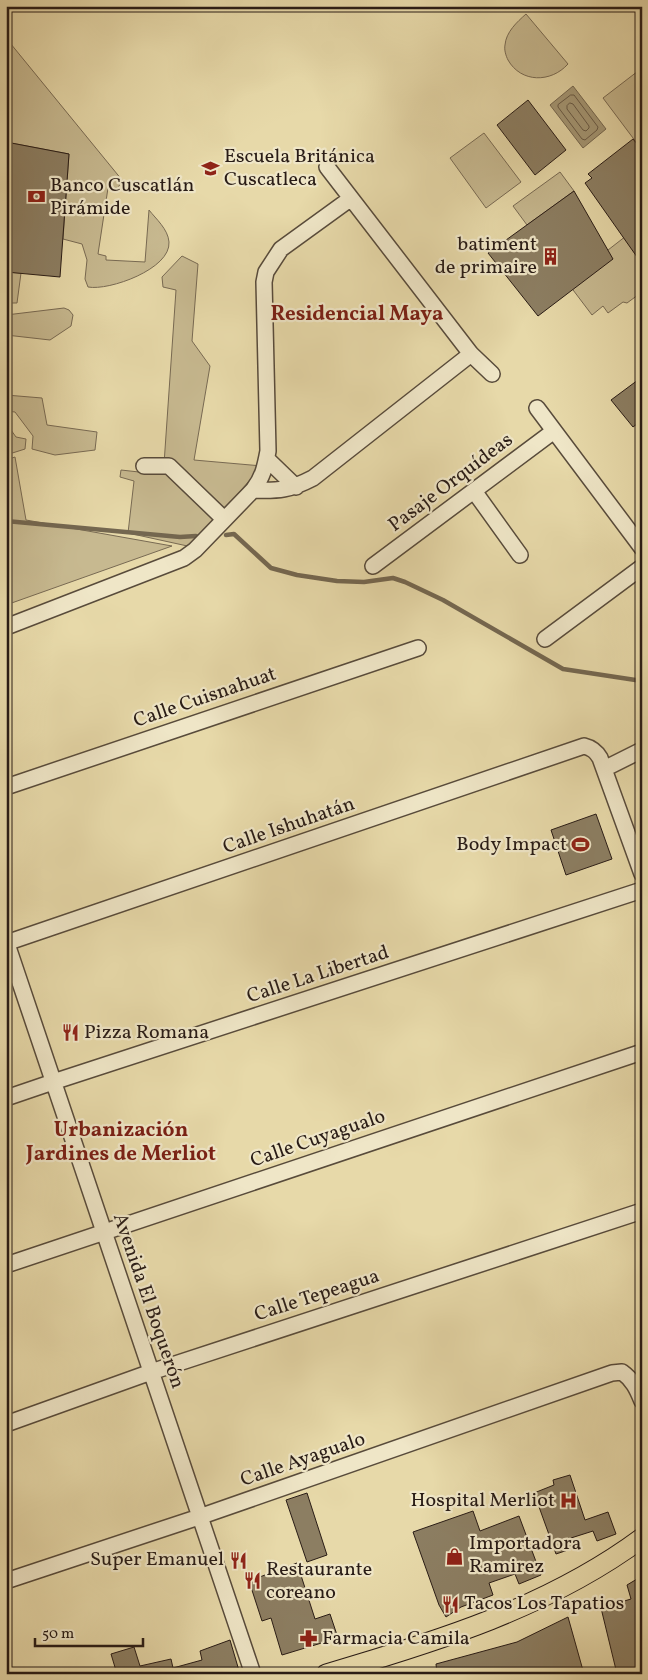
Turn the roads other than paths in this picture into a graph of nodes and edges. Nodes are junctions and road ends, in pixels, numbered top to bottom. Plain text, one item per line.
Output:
1 (327, 167) dead end
2 (350, 199) junction
3 (471, 354) junction
4 (492, 374) dead end
5 (537, 408) dead end
6 (554, 431) junction
7 (266, 459) junction
8 (144, 466) dead end
9 (296, 487) junction
10 (253, 490) junction
11 (474, 491) junction
12 (224, 520) junction
13 (642, 548) edge
14 (520, 555) dead end
15 (373, 566) dead end
16 (642, 567) edge
17 (6, 627) edge
18 (545, 639) dead end
19 (418, 648) dead end
20 (642, 750) edge
21 (604, 769) junction
22 (6, 787) edge
23 (642, 874) edge
24 (642, 890) edge
25 (6, 942) edge
26 (642, 1052) edge
27 (53, 1082) junction
28 (6, 1098) edge
29 (642, 1211) edge
30 (104, 1233) junction
31 (6, 1265) edge
32 (151, 1372) junction
33 (642, 1401) edge
34 (6, 1424) edge
35 (199, 1517) junction
36 (642, 1538) edge
37 (6, 1582) edge
38 (253, 1674) edge
39 (326, 1674) edge

1 - 2 street
2 - 3 street
2 - 7 street
3 - 4 street
3 - 9 street
5 - 6 street
6 - 11 street, Pasaje Orquídeas
6 - 13 street
7 - 9 street
7 - 10 street
8 - 12 street
9 - 10 street
10 - 12 street
11 - 14 street
11 - 15 street, Pasaje Orquídeas
12 - 17 street
16 - 18 street
19 - 22 street, Calle Cuisnahuat
20 - 21 street
21 - 23 street
21 - 25 street, Calle Ishuhatán
24 - 27 street, Calle La Libertad
25 - 27 street, Avenida El Boquerón
26 - 30 street, Calle Cuyagualo
27 - 28 street, Calle La Libertad
27 - 30 street, Avenida El Boquerón
29 - 32 street, Calle Tepeagua
30 - 31 street, Calle Cuyagualo
30 - 32 street, Avenida El Boquerón
32 - 34 street, Calle Tepeagua
32 - 35 street, Avenida El Boquerón
33 - 35 street, Calle Ayagualo
35 - 37 street, Calle Ayagualo
35 - 38 street, Avenida El Boquerón
36 - 39 main road

